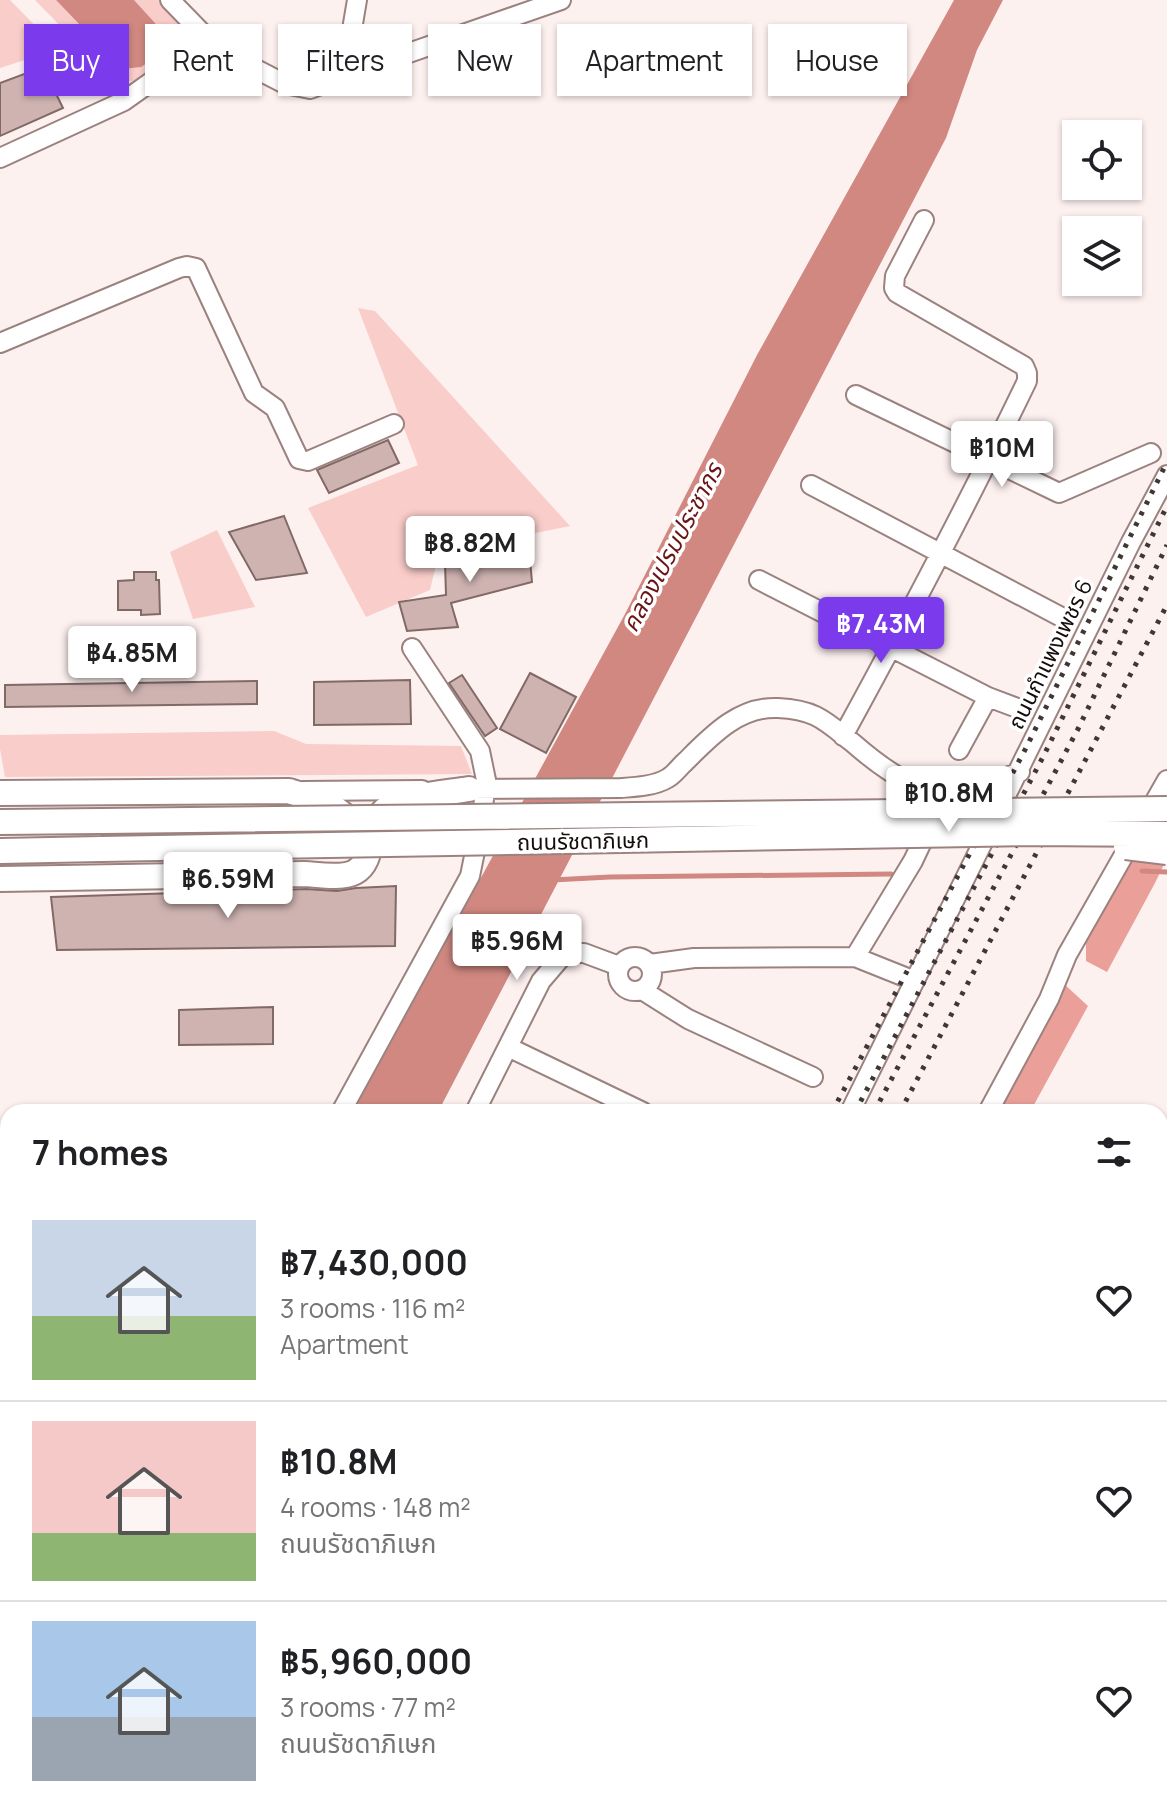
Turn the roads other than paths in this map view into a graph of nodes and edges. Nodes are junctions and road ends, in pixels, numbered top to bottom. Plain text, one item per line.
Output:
1 (170, 0) edge
2 (357, 0) edge
3 (561, 0) edge
4 (193, 24) edge
5 (353, 24) edge
6 (412, 52) edge
7 (145, 86) edge
8 (0, 158) edge
9 (924, 220) dead end
10 (0, 343) edge
11 (856, 395) dead end
12 (394, 424) dead end
13 (1151, 453) dead end
14 (989, 460) junction
15 (1167, 475) edge
16 (811, 485) dead end
17 (940, 553) junction
18 (759, 580) dead end
19 (1065, 619) dead end
20 (892, 647) junction
21 (412, 648) dead end
22 (988, 697) junction
23 (1020, 709) dead end
24 (843, 736) junction
25 (959, 750) dead end
26 (1020, 772) junction
27 (1167, 780) edge
28 (477, 789) junction
29 (947, 789) junction
30 (289, 791) junction
31 (0, 793) edge
32 (1167, 809) edge
33 (0, 822) edge
34 (1029, 833) junction
35 (1167, 834) edge
36 (0, 851) edge
37 (1167, 852) edge
38 (305, 874) junction
39 (0, 879) edge
40 (855, 957) junction
41 (650, 964) junction
42 (619, 966) junction
43 (915, 981) junction
44 (642, 990) junction
45 (508, 1047) junction
46 (813, 1077) dead end
47 (345, 1104) edge
48 (479, 1104) edge
49 (626, 1104) edge
50 (854, 1104) edge
51 (992, 1104) edge

1 - 4 street
2 - 5 street
3 - 6 street
7 - 8 street
9 - 14 street
10 - 12 street
11 - 14 street
13 - 14 street
14 - 17 street
15 - 26 street, ถนนกำแพงเพชร 6
16 - 17 street
17 - 19 street
17 - 20 street
18 - 20 street
20 - 22 street
20 - 24 street
21 - 28 street
22 - 23 street
22 - 25 street
24 - 28 street
24 - 29 street
26 - 29 street
26 - 43 street, ถนนกำแพงเพชร 6
27 - 51 street
28 - 30 street
28 - 38 main road
28 - 47 street
29 - 40 street
30 - 31 main road
30 - 38 main road
32 - 33 main road, ถนนรัชดาภิเษก, bridge
34 - 35 main road, ถนนรัชดาภิเษก, bridge
34 - 36 main road, ถนนรัชดาภิเษก, bridge
34 - 37 main road, bridge
38 - 39 main road
40 - 41 street
40 - 43 street
41 - 42 street
41 - 44 street
42 - 44 street
42 - 45 street
43 - 50 street, ถนนกำแพงเพชร 6
44 - 46 street
45 - 48 street
45 - 49 street

